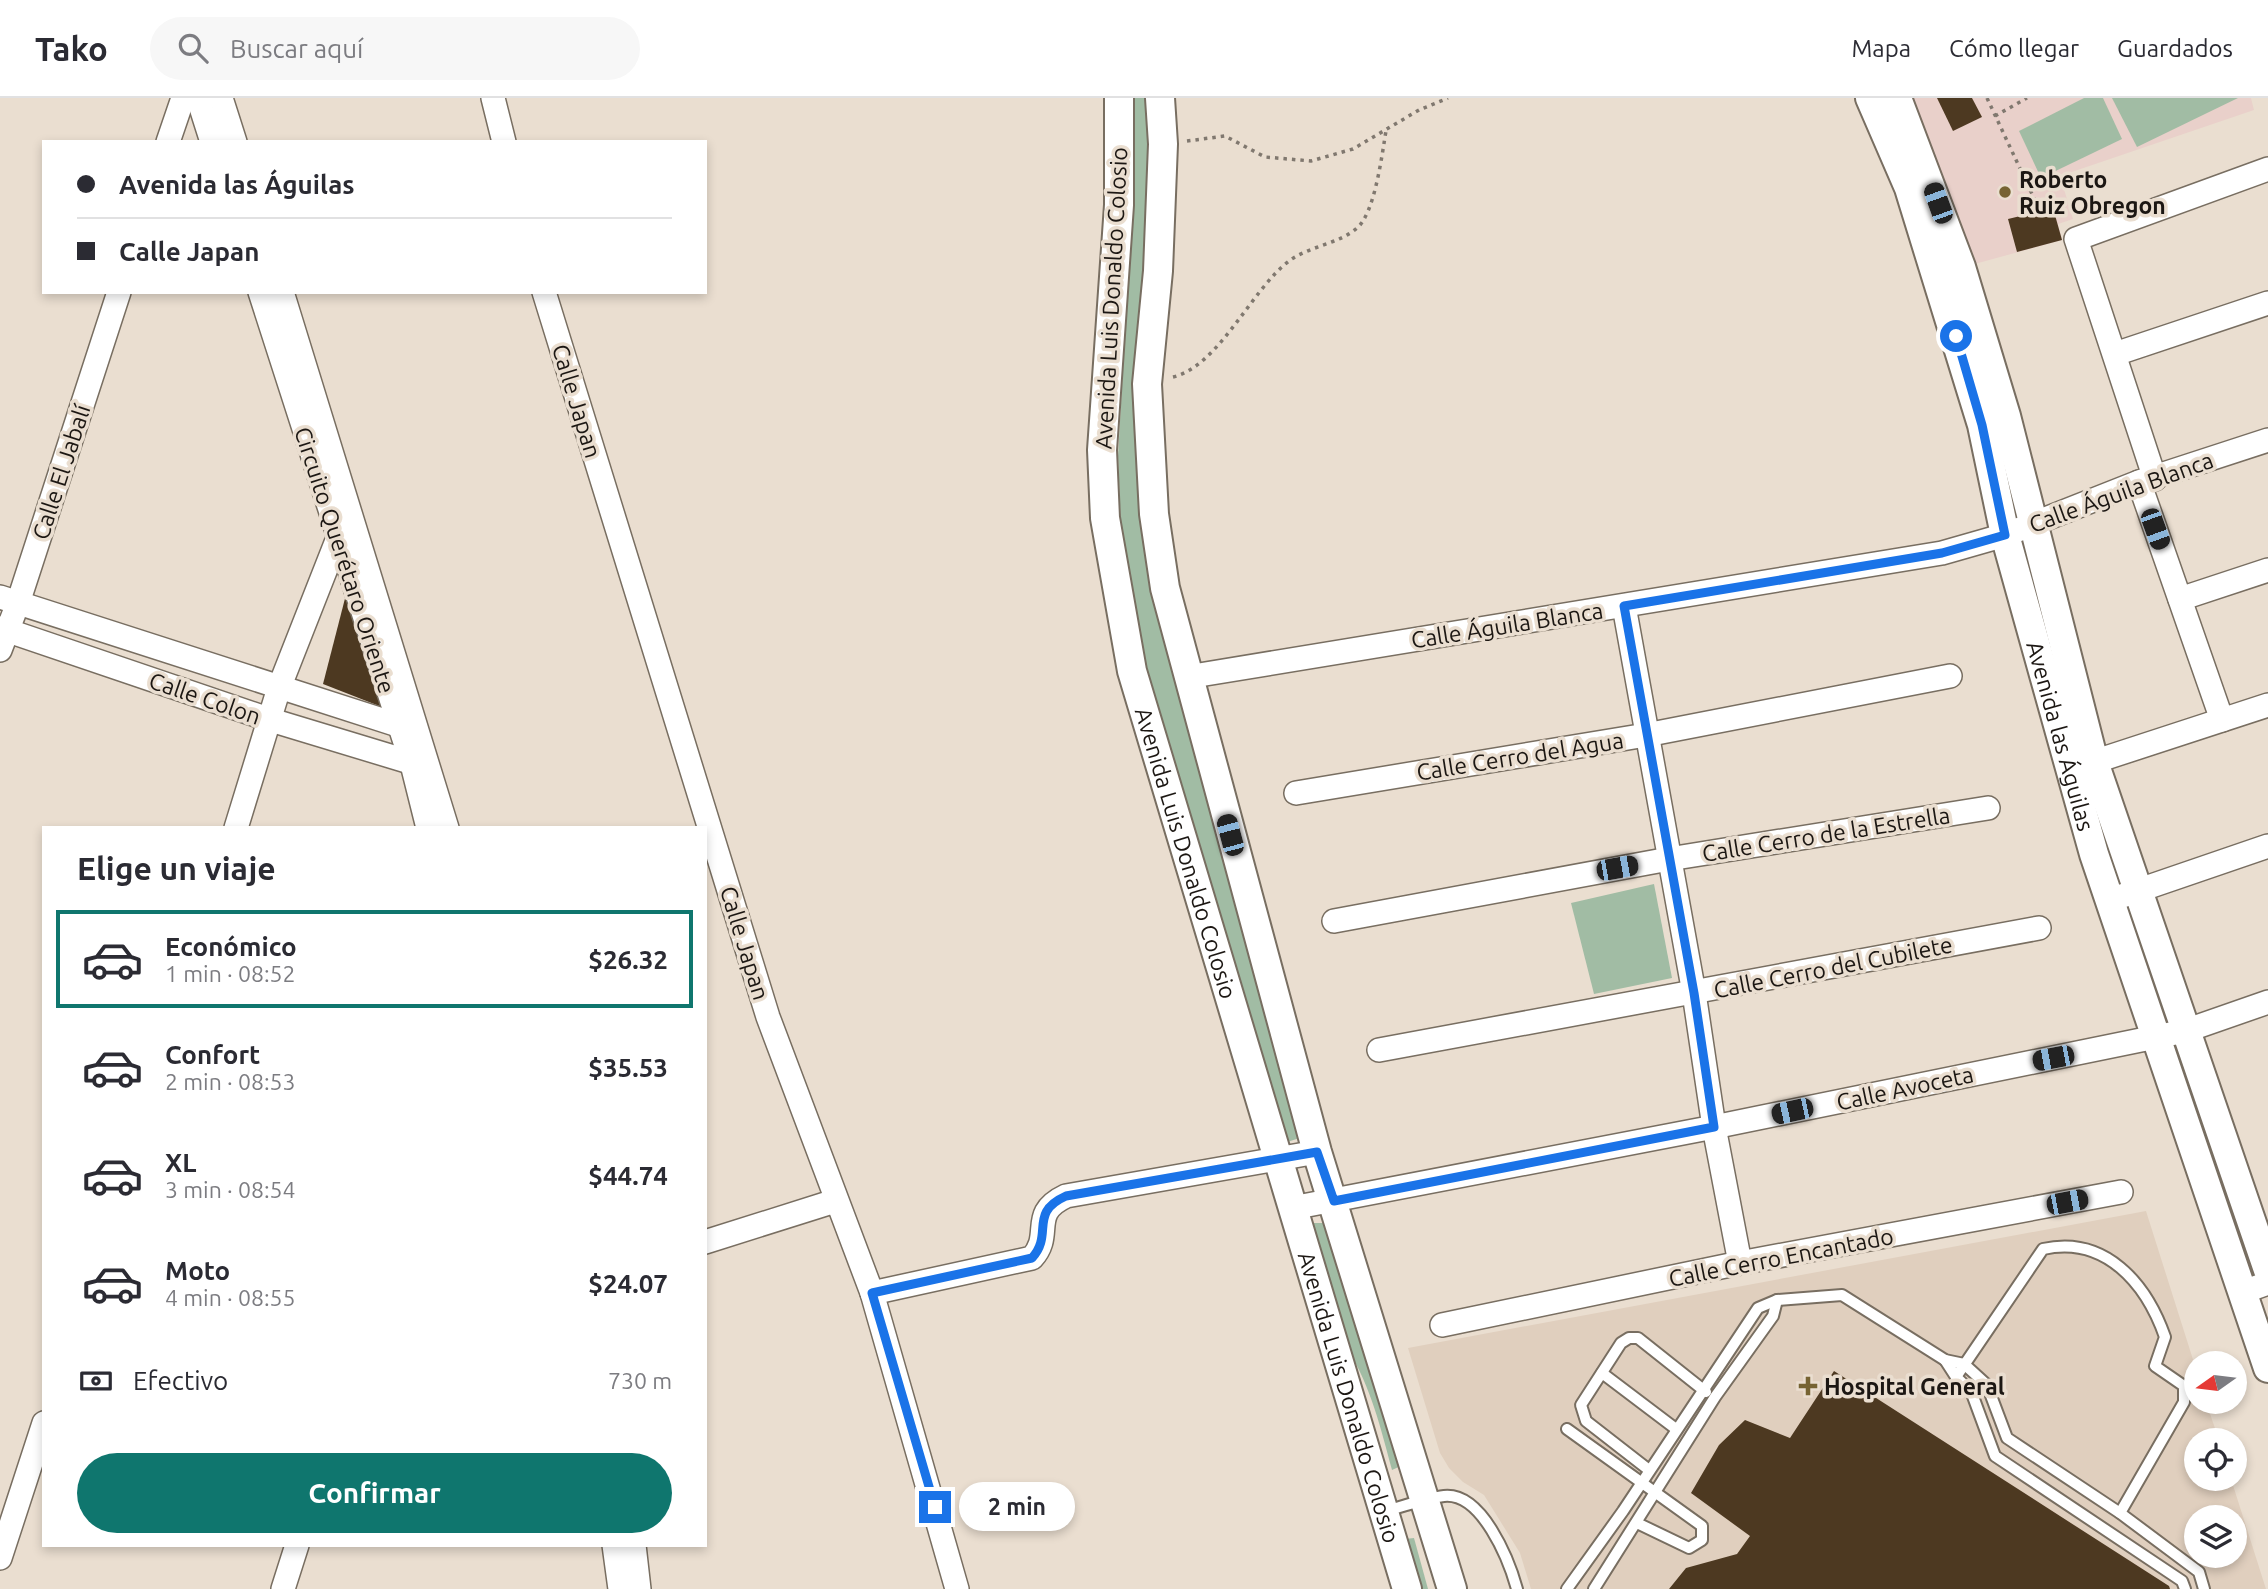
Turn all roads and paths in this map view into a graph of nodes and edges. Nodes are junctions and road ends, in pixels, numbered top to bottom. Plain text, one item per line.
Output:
1 (183, 98) edge
2 (198, 98) edge
3 (221, 98) edge
4 (493, 98) edge
5 (1119, 98) edge
6 (1160, 98) edge
7 (1448, 98) edge
8 (1870, 98) edge
9 (1897, 98) edge
10 (1987, 98) edge
11 (2027, 98) edge
12 (1994, 116) junction
13 (1387, 131) junction
14 (1898, 133) junction
15 (169, 140) edge
16 (211, 140) edge
17 (234, 140) edge
18 (504, 140) edge
19 (1163, 144) junction
20 (2268, 169) edge
21 (2039, 209) dead end
22 (118, 294) edge
23 (261, 294) edge
24 (283, 294) edge
25 (545, 294) edge
26 (2268, 303) edge
27 (2115, 354) junction
28 (1147, 384) junction
29 (2268, 440) edge
30 (2147, 481) junction
31 (2031, 524) junction
32 (2005, 535) junction
33 (338, 538) junction
34 (2268, 570) edge
35 (2180, 599) junction
36 (9, 600) edge
37 (1624, 606) junction
38 (2, 636) edge
39 (1950, 676) dead end
40 (1186, 677) junction
41 (279, 688) junction
42 (2268, 705) edge
43 (271, 720) junction
44 (2222, 720) junction
45 (408, 728) junction
46 (1646, 735) junction
47 (420, 766) junction
48 (2082, 766) junction
49 (1296, 793) dead end
50 (1988, 808) dead end
51 (237, 826) edge
52 (428, 826) edge
53 (446, 826) edge
54 (2268, 846) edge
55 (1669, 859) junction
56 (2136, 891) junction
57 (2109, 900) junction
58 (1335, 921) dead end
59 (2039, 928) dead end
60 (1694, 993) junction
61 (2268, 1002) edge
62 (2185, 1031) junction
63 (2157, 1037) junction
64 (1379, 1050) dead end
65 (1714, 1127) junction
66 (1317, 1152) junction
67 (1278, 1161) junction
68 (2121, 1192) dead end
69 (835, 1201) junction
70 (1334, 1201) junction
71 (1292, 1208) junction
72 (707, 1241) edge
73 (1740, 1264) junction
74 (2268, 1270) edge
75 (2255, 1288) edge
76 (872, 1293) junction
77 (1777, 1300) junction
78 (1442, 1325) dead end
79 (1945, 1360) junction
80 (1964, 1364) junction
81 (2268, 1368) edge
82 (1602, 1373) junction
83 (1955, 1377) junction
84 (1702, 1389) junction
85 (1715, 1397) junction
86 (42, 1429) edge
87 (1567, 1429) dead end
88 (1676, 1429) junction
89 (1649, 1470) junction
90 (1642, 1481) junction
91 (1654, 1491) junction
92 (1424, 1501) junction
93 (1385, 1511) junction
94 (2120, 1513) junction
95 (1637, 1524) junction
96 (296, 1547) edge
97 (615, 1547) edge
98 (634, 1547) edge
99 (0, 1558) edge
100 (1605, 1572) junction
101 (630, 1583) edge
102 (283, 1589) edge
103 (957, 1589) edge
104 (1407, 1589) edge
105 (1452, 1589) edge
106 (1517, 1589) edge
107 (1567, 1589) edge
108 (1594, 1589) edge
109 (1606, 1589) edge
110 (2185, 1589) edge
111 (2204, 1589) edge

1 - 15 street
2 - 16 street
3 - 17 street
4 - 18 street
5 - 67 street, Avenida Luis Donaldo Colosio
6 - 19 street, Avenida Luis Donaldo Colosio
7 - 13 path
8 - 14 street, Avenida las Águilas
9 - 14 street, Avenida las Águilas
10 - 12 path
11 - 12 path
12 - 21 path
13 - 19 path
13 - 28 path
14 - 31 street, Avenida las Águilas
14 - 32 street, Avenida las Águilas
19 - 28 street, Avenida Luis Donaldo Colosio
20 - 27 street
22 - 36 street, Calle El Jabalí
23 - 33 street, Circuito Querétaro Oriente
24 - 45 street, Circuito Querétaro Oriente
25 - 69 street, Calle Japan
26 - 27 street
27 - 30 street
28 - 40 street, Avenida Luis Donaldo Colosio
29 - 30 street, Calle Águila Blanca
30 - 31 street, Calle Águila Blanca
30 - 35 street
31 - 32 street, Calle Águila Blanca
31 - 48 street, Avenida las Águilas
32 - 37 street, Calle Águila Blanca
32 - 48 street, Avenida las Águilas
33 - 41 street
33 - 45 street, Circuito Querétaro Oriente
34 - 35 street
35 - 44 street
36 - 38 street, Calle El Jabalí
36 - 41 street, Calle Colon
37 - 40 street, Calle Águila Blanca
37 - 46 street
38 - 43 street, Calle Colon
39 - 46 street, Calle Cerro del Agua
40 - 66 street, Avenida Luis Donaldo Colosio
41 - 43 street
41 - 45 street, Calle Colon
42 - 44 street
43 - 47 street, Calle Colon
43 - 51 street
44 - 48 street
45 - 47 street, Circuito Querétaro Oriente
46 - 49 street, Calle Cerro del Agua
46 - 55 street
47 - 52 street, Circuito Querétaro Oriente
47 - 53 street, Circuito Querétaro Oriente
48 - 56 street, Avenida las Águilas
48 - 57 street, Avenida las Águilas
50 - 55 street, Calle Cerro de la Estrella
54 - 56 street
55 - 58 street, Calle Cerro de la Estrella
55 - 60 street
56 - 57 street
56 - 62 street, Avenida las Águilas
57 - 63 street, Avenida las Águilas
59 - 60 street, Calle Cerro del Cubilete
60 - 64 street, Calle Cerro del Cubilete
60 - 65 street
61 - 62 street, Calle Avoceta
62 - 63 street, Calle Avoceta
62 - 74 street, Avenida las Águilas
63 - 65 street, Calle Avoceta
63 - 75 street, Avenida las Águilas
65 - 70 street, Calle Avoceta
65 - 73 street
66 - 67 street
66 - 70 street, Avenida Luis Donaldo Colosio
67 - 71 street, Avenida Luis Donaldo Colosio
67 - 76 street
68 - 73 street, Calle Cerro Encantado
69 - 72 street
69 - 76 street, Calle Japan
70 - 71 street, Calle Avoceta
70 - 92 street, Avenida Luis Donaldo Colosio
71 - 93 street, Avenida Luis Donaldo Colosio
73 - 78 street, Calle Cerro Encantado
75 - 81 street, Avenida las Águilas
76 - 103 street, Calle Japan
77 - 79 lane
77 - 84 lane
77 - 85 lane
79 - 80 lane
79 - 83 lane
80 - 83 lane
80 - 94 lane
80 - 94 lane
82 - 84 lane
82 - 88 lane
82 - 89 lane
83 - 110 lane
84 - 85 lane
84 - 88 lane
85 - 91 lane
86 - 99 street
87 - 90 lane
88 - 89 lane
89 - 90 lane
90 - 91 lane
90 - 107 lane
91 - 95 lane
91 - 95 lane
92 - 93 lane
92 - 105 street, Avenida Luis Donaldo Colosio
92 - 106 lane
93 - 104 street, Avenida Luis Donaldo Colosio
94 - 111 lane
95 - 100 lane
96 - 102 street
97 - 101 street
98 - 101 street
100 - 108 lane
100 - 109 lane

